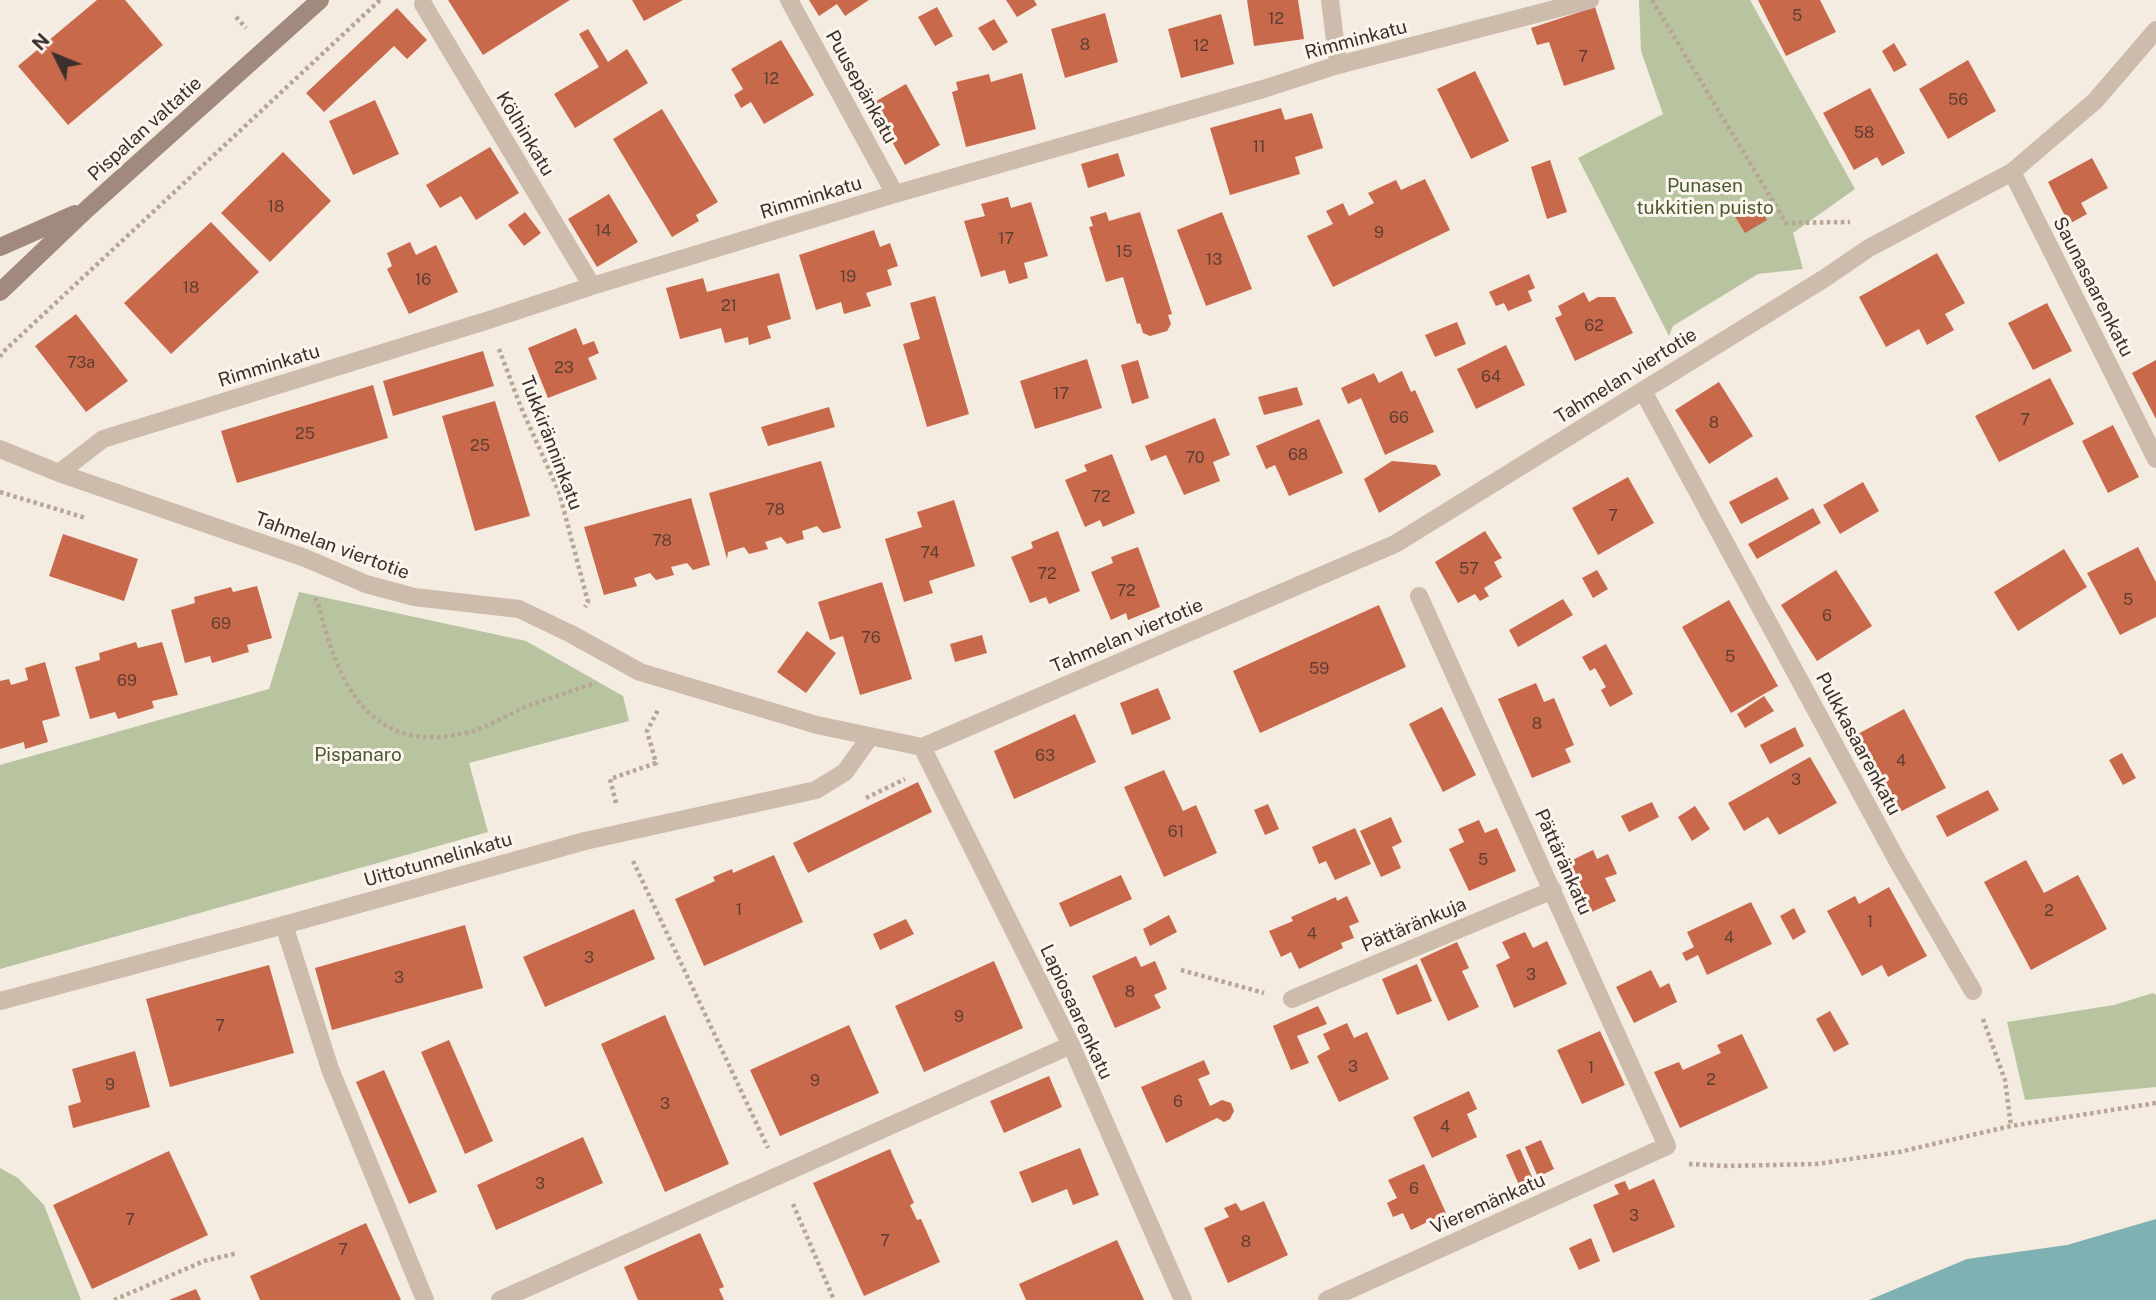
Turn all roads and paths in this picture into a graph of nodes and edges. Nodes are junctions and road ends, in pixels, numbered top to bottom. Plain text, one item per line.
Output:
1 (320, 0) edge
2 (380, 0) edge
3 (789, 0) edge
4 (1330, 0) edge
5 (1590, 0) edge
6 (1652, 0) edge
7 (423, 4) dead end
8 (2156, 30) edge
9 (1338, 65) junction
10 (2012, 172) junction
11 (895, 194) junction
12 (87, 209) junction
13 (1855, 222) dead end
14 (0, 247) edge
15 (592, 286) junction
16 (0, 292) edge
17 (489, 320) junction
18 (0, 357) edge
19 (1643, 391) junction
20 (0, 449) edge
21 (2156, 459) edge
22 (59, 473) junction
23 (0, 492) edge
24 (93, 520) dead end
25 (312, 595) dead end
26 (1419, 596) dead end
27 (571, 634) junction
28 (585, 676) dead end
29 (601, 684) dead end
30 (589, 685) junction
31 (662, 701) dead end
32 (870, 737) junction
33 (922, 747) junction
34 (845, 772) junction
35 (877, 793) dead end
36 (618, 809) dead end
37 (633, 861) dead end
38 (1553, 890) junction
39 (284, 925) junction
40 (1181, 970) dead end
41 (1973, 991) joint
42 (1292, 999) joint
43 (0, 1001) edge
44 (1071, 1045) junction
45 (2156, 1103) edge
46 (2011, 1126) junction
47 (1667, 1146) junction
48 (780, 1174) junction
49 (238, 1253) dead end
50 (114, 1300) edge
51 (425, 1300) edge
52 (500, 1300) edge
53 (834, 1300) edge
54 (1183, 1300) edge
55 (1327, 1300) edge

1 - 12 main road, Pispalan valtatie
2 - 18 path
3 - 11 street, Puusepänkatu
4 - 9 street
5 - 9 street, Rimminkatu
6 - 13 path
7 - 15 street, Kölhinkatu
8 - 10 street, Tahmelan viertotie
9 - 11 street, Rimminkatu
10 - 19 street, Tahmelan viertotie
10 - 21 street, Saunasaarenkatu
11 - 15 street, Rimminkatu
12 - 14 main road
12 - 16 main road, Pispalan valtatie
15 - 17 street, Rimminkatu
17 - 22 street, Rimminkatu
17 - 27 path, Tukkiränninkatu
19 - 33 street, Tahmelan viertotie
19 - 41 street, Pulkkasaarenkatu
20 - 22 street, Tahmelan viertotie
22 - 27 street, Tahmelan viertotie
23 - 24 path
25 - 30 path
26 - 38 street, Pättäränkatu
27 - 32 street, Tahmelan viertotie
28 - 30 path
29 - 30 path
31 - 36 path
32 - 33 street, Tahmelan viertotie
32 - 34 street, Uittotunnelinkatu
33 - 44 street, Lapiosaarenkatu
34 - 35 path
34 - 39 street, Uittotunnelinkatu
37 - 48 path
38 - 42 street, Pättäränkuja
38 - 47 street, Pättäränkatu
39 - 43 street, Uittotunnelinkatu
39 - 51 street
40 - 42 path
41 - 46 path
44 - 48 street
44 - 54 street, Lapiosaarenkatu
45 - 46 path
46 - 47 path
47 - 55 street, Vieremänkatu
48 - 52 street
48 - 53 path
49 - 50 path

